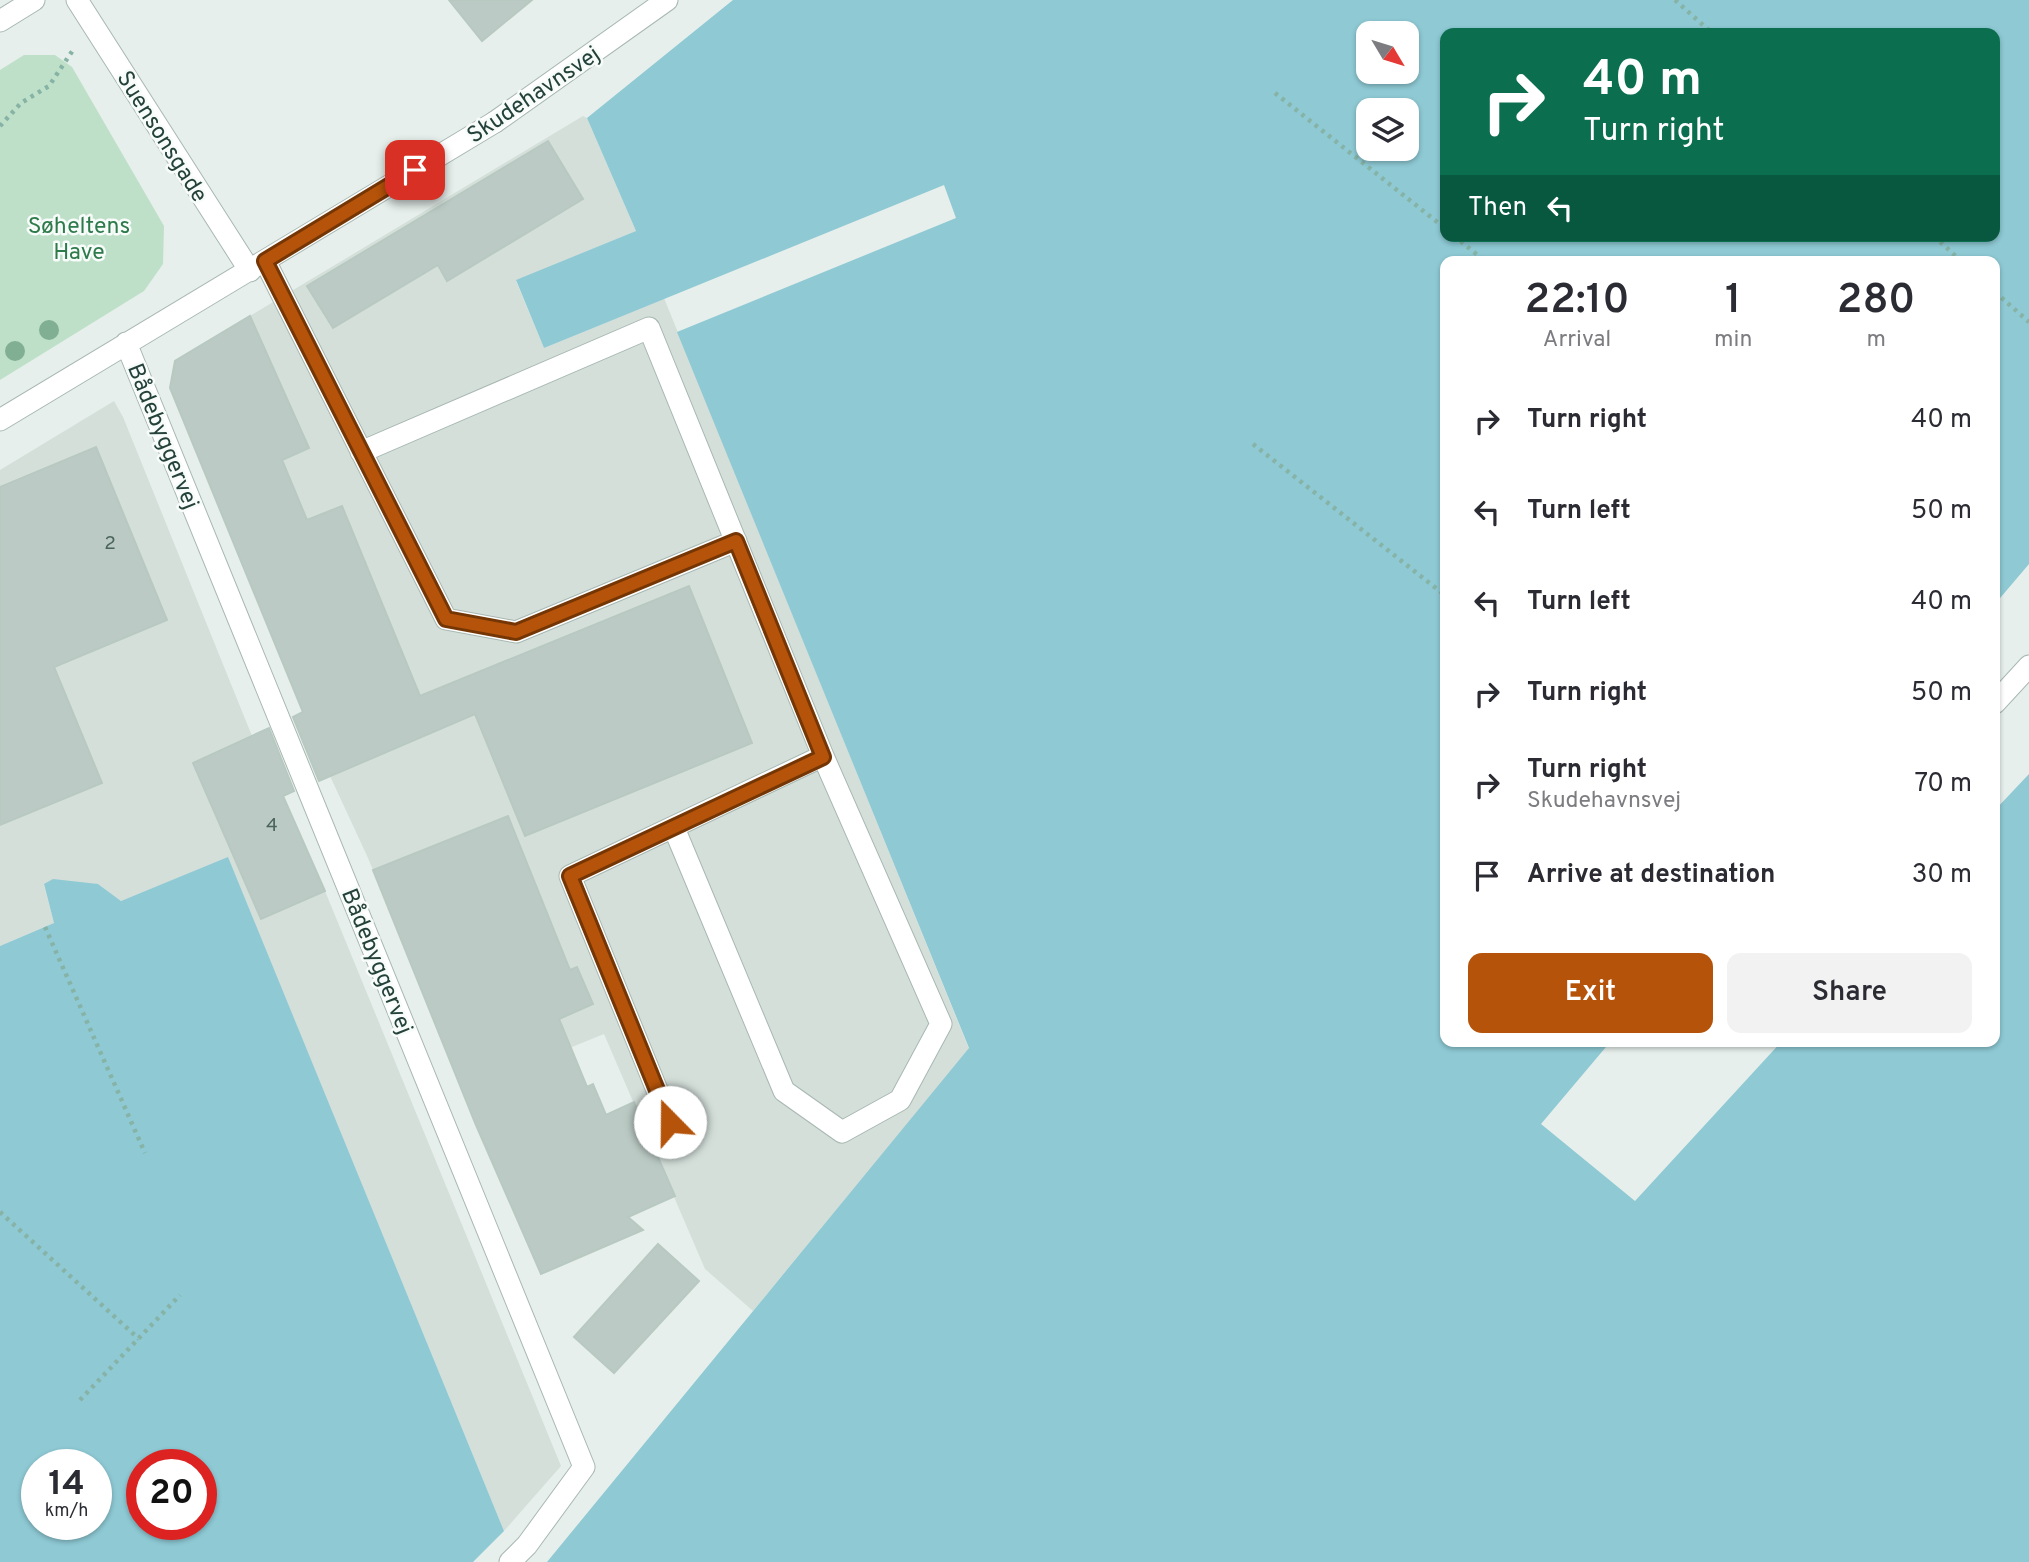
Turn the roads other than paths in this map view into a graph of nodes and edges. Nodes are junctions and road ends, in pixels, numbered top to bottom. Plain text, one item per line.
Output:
1 (34, 0) edge
2 (77, 0) edge
3 (667, 0) edge
4 (0, 21) edge
5 (257, 266) junction
6 (126, 343) junction
7 (0, 421) edge
8 (361, 452) junction
9 (736, 541) junction
10 (2029, 666) edge
11 (2000, 698) edge
12 (823, 757) junction
13 (674, 828) junction
14 (670, 1122) dead end
15 (509, 1562) edge

1 - 4 street
2 - 5 street, Suensonsgade
3 - 5 street, Skudehavnsvej
5 - 6 street, Skudehavnsvej
5 - 8 street, Suensonsgade
6 - 7 street, Skudehavnsvej
6 - 15 street, Bådebyggervej
8 - 9 street, Suensonsgade
8 - 9 street
9 - 12 street
10 - 11 street
12 - 13 street
12 - 13 street
13 - 14 street

